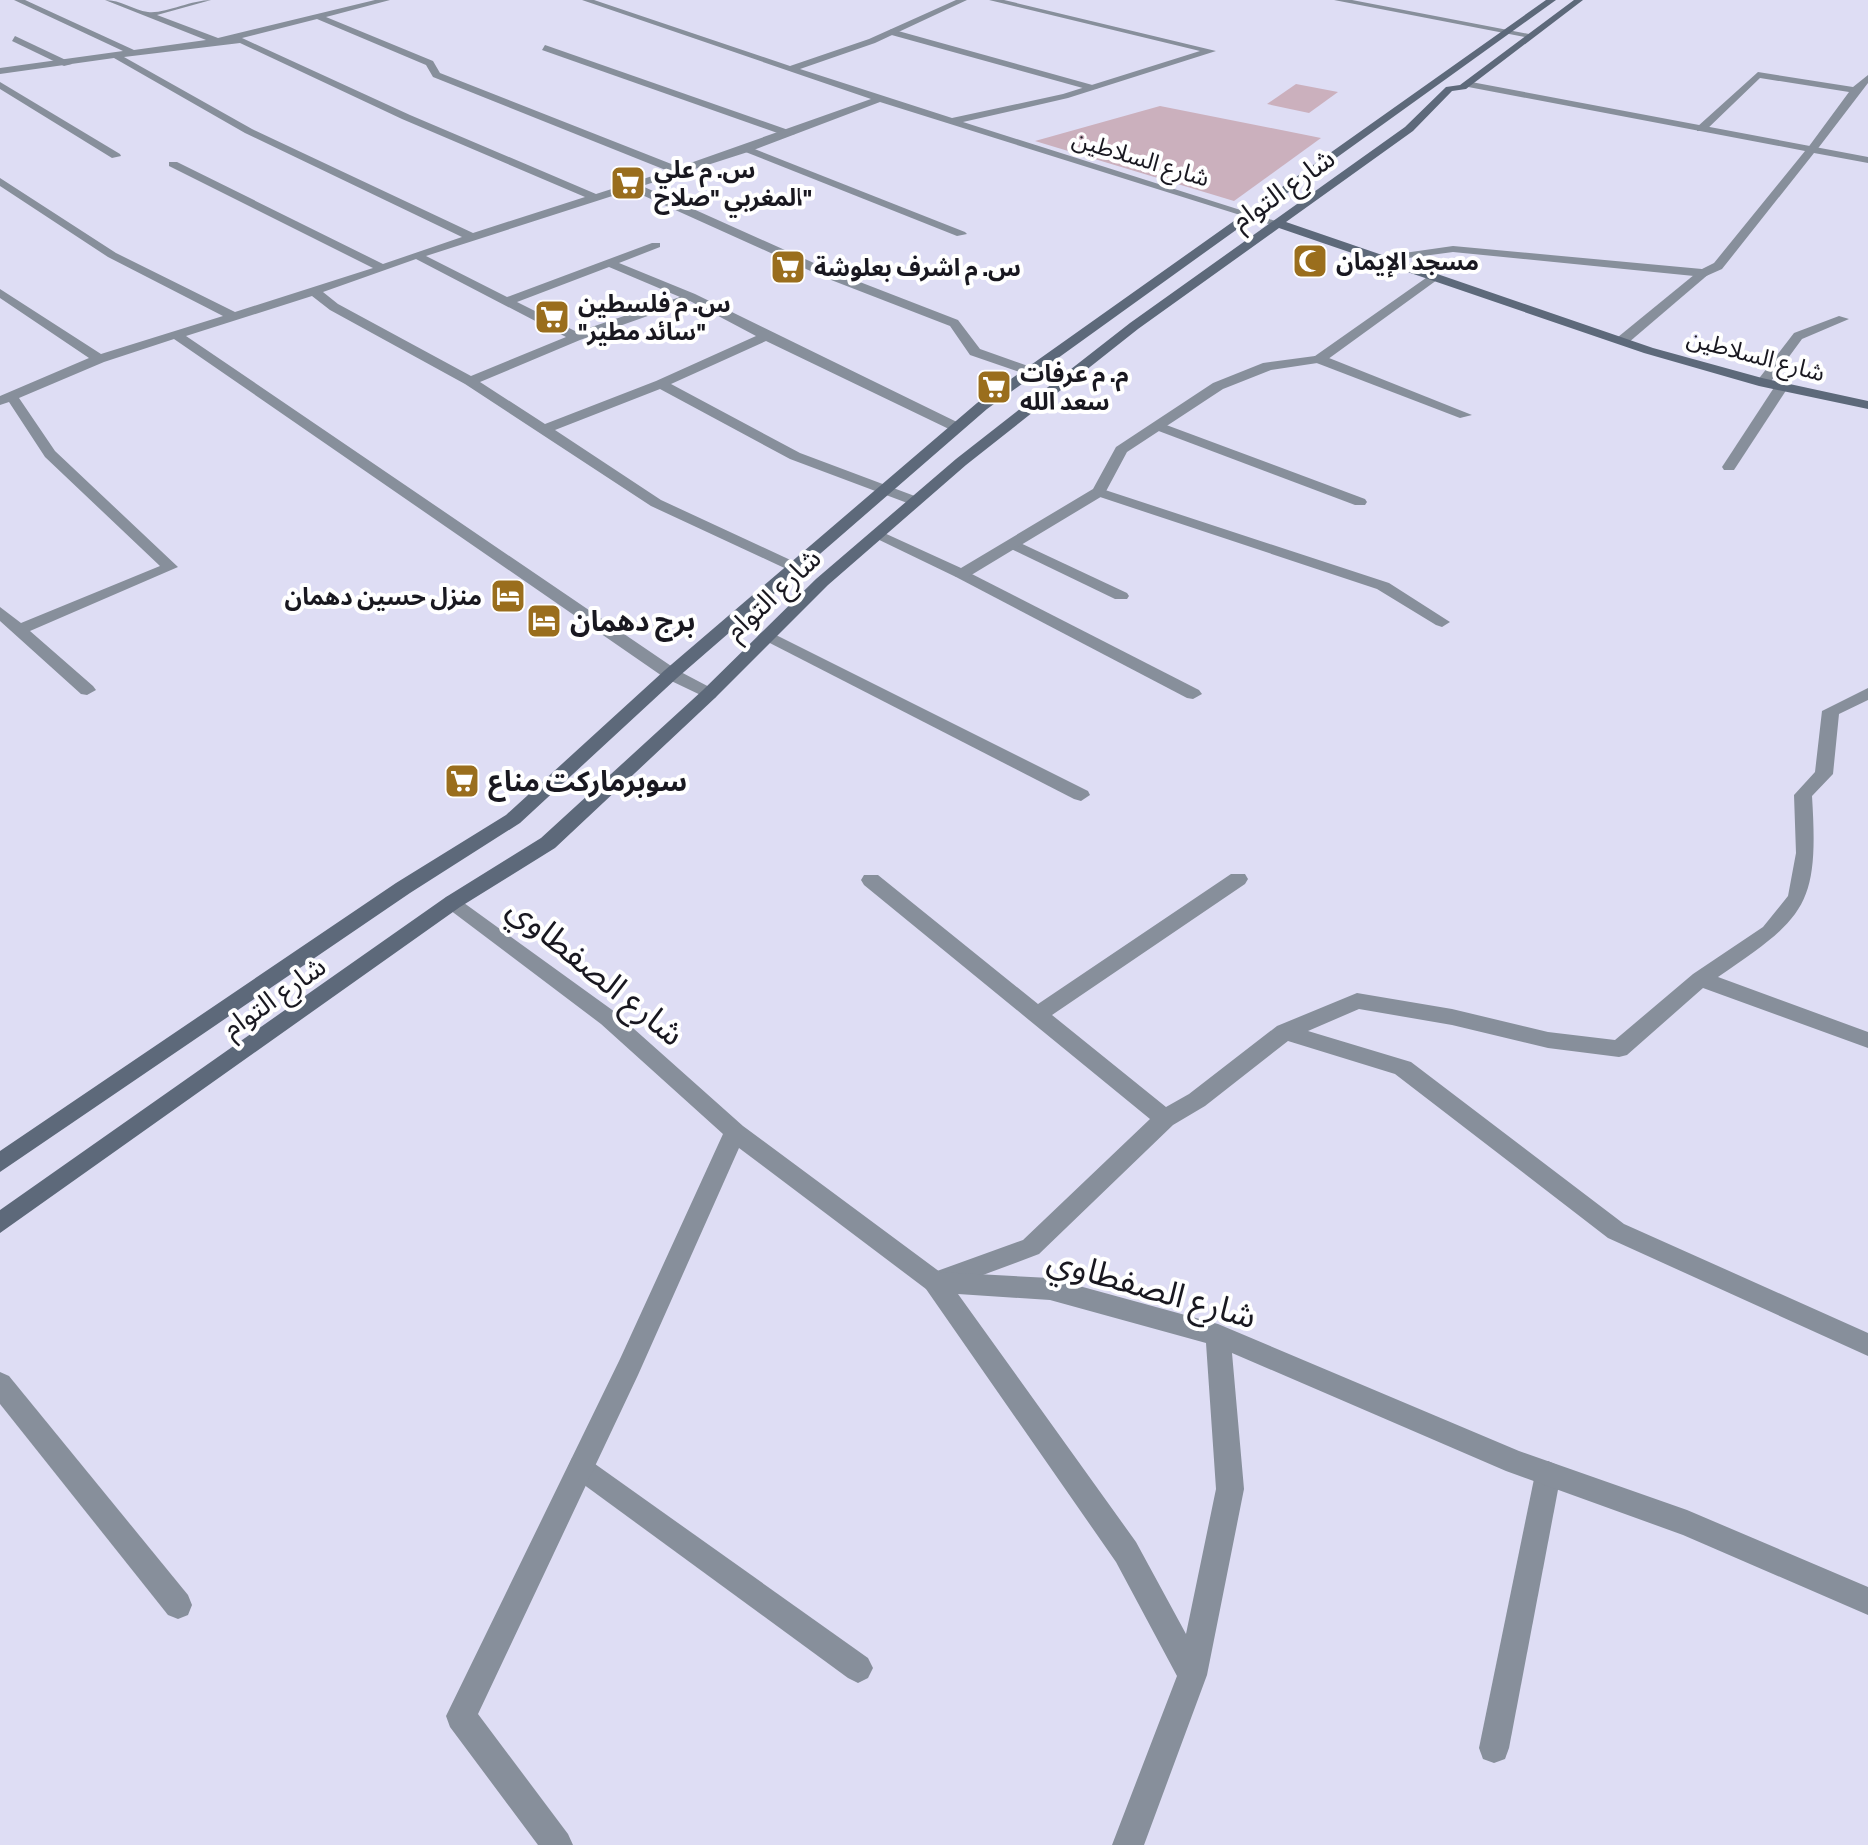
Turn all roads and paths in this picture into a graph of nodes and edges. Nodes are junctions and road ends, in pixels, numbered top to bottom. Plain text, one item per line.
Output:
1 (18, 0) edge
2 (109, 0) edge
3 (207, 0) edge
4 (386, 0) edge
5 (586, 0) edge
6 (963, 0) edge
7 (993, 0) edge
8 (1338, 0) edge
9 (1383, 0) edge
10 (1552, 0) edge
11 (1579, 0) edge
12 (1375, 7) junction
13 (148, 15) junction
14 (321, 18) junction
15 (1509, 31) junction
16 (891, 32) junction
17 (1530, 35) junction
18 (15, 39) dead end
19 (217, 41) junction
20 (545, 48) dead end
21 (136, 54) junction
22 (118, 57) junction
23 (67, 64) junction
24 (793, 68) junction
25 (0, 71) edge
26 (1868, 78) edge
27 (1466, 84) junction
28 (0, 85) edge
29 (1093, 88) junction
30 (1855, 90) junction
31 (880, 99) junction
32 (953, 121) junction
33 (1701, 129) junction
34 (790, 134) junction
35 (747, 149) junction
36 (1812, 149) junction
37 (116, 156) dead end
38 (1868, 160) edge
39 (173, 164) dead end
40 (676, 170) junction
41 (0, 181) edge
42 (630, 185) junction
43 (594, 197) junction
44 (1253, 215) junction
45 (1279, 224) junction
46 (961, 234) dead end
47 (472, 237) junction
48 (656, 245) dead end
49 (416, 255) junction
50 (1390, 259) junction
51 (609, 263) junction
52 (379, 267) junction
53 (1704, 273) junction
54 (1433, 277) junction
55 (314, 291) junction
56 (0, 293) edge
57 (691, 297) junction
58 (508, 301) junction
59 (233, 316) junction
60 (1843, 319) dead end
61 (178, 336) junction
62 (766, 336) junction
63 (576, 337) junction
64 (1623, 340) junction
65 (99, 359) junction
66 (1319, 359) junction
67 (1027, 371) junction
68 (470, 381) junction
69 (1764, 381) junction
70 (1060, 382) junction
71 (661, 384) junction
72 (1782, 386) junction
73 (6, 399) edge
74 (1868, 405) edge
75 (1465, 415) dead end
76 (956, 427) junction
77 (1161, 427) junction
78 (543, 430) junction
79 (1729, 467) dead end
80 (883, 491) junction
81 (1099, 492) junction
82 (915, 501) junction
83 (1360, 502) dead end
84 (877, 535) junction
85 (1012, 544) junction
86 (793, 567) junction
87 (962, 574) junction
88 (1121, 596) dead end
89 (0, 612) edge
90 (1442, 622) dead end
91 (20, 629) junction
92 (766, 635) junction
93 (671, 674) junction
94 (87, 690) dead end
95 (709, 694) junction
96 (1193, 694) dead end
97 (1868, 694) edge
98 (1081, 795) dead end
99 (1238, 879) dead end
100 (871, 880) dead end
101 (453, 902) junction
102 (1700, 979) junction
103 (1037, 1015) junction
104 (1285, 1032) junction
105 (1868, 1040) edge
106 (1165, 1119) junction
107 (735, 1132) junction
108 (0, 1163) edge
109 (0, 1223) edge
110 (935, 1282) junction
111 (1218, 1335) junction
112 (1868, 1345) edge
113 (0, 1384) edge
114 (581, 1467) junction
115 (1548, 1474) junction
116 (1868, 1601) edge
117 (178, 1605) dead end
118 (858, 1668) dead end
119 (1192, 1675) junction
120 (1494, 1748) dead end
121 (1133, 1843) edge
122 (557, 1845) edge

1 - 21 street
2 - 13 street
3 - 13 street
4 - 14 street
5 - 24 street, شارع السلاطين
6 - 16 street
7 - 29 street
8 - 12 street
9 - 12 street
10 - 15 main road, شارع التوام
11 - 17 main road, شارع التوام
12 - 15 street
13 - 19 street
14 - 19 street
14 - 40 street
15 - 17 street
15 - 44 main road, شارع التوام
16 - 24 street
16 - 29 street
17 - 27 main road, شارع التوام
18 - 23 street
19 - 21 street
19 - 43 street
20 - 34 street
21 - 22 street
22 - 23 street
22 - 47 street
23 - 25 street
24 - 31 street, شارع السلاطين
26 - 30 street
27 - 33 street
27 - 45 main road, شارع التوام
28 - 37 street
29 - 32 street
30 - 33 street
30 - 36 street
31 - 32 street, شارع السلاطين
31 - 34 street
32 - 44 street, شارع السلاطين
33 - 36 street
34 - 35 street
35 - 40 street
35 - 46 street
36 - 38 street
36 - 53 street
39 - 52 street
40 - 42 street
41 - 59 street
42 - 43 street
42 - 67 street
43 - 47 street
44 - 45 street, شارع السلاطين
44 - 67 main road, شارع التوام
45 - 50 main road, شارع السلاطين
45 - 70 main road, شارع التوام
47 - 49 street
48 - 51 street
49 - 52 street
49 - 58 street
50 - 53 street
50 - 54 main road, شارع السلاطين
51 - 57 street
51 - 58 street
52 - 55 street
53 - 64 street
54 - 64 main road, شارع السلاطين
54 - 66 street
55 - 59 street
55 - 68 street
56 - 65 street
57 - 62 street
57 - 63 street
58 - 63 street
59 - 61 street
60 - 69 street
61 - 65 street
61 - 93 street
62 - 71 street
62 - 76 street
63 - 68 street
64 - 69 main road, شارع السلاطين
65 - 73 street
66 - 75 street
66 - 77 street
67 - 70 street
67 - 76 main road, شارع التوام
68 - 78 street
69 - 72 main road, شارع السلاطين
70 - 82 main road, شارع التوام
71 - 78 street
71 - 80 street
72 - 74 main road, شارع السلاطين
72 - 79 street
73 - 91 street
76 - 80 main road, شارع التوام
77 - 81 street
77 - 83 street
78 - 86 street
80 - 82 street
80 - 86 main road, شارع التوام
81 - 85 street
81 - 90 street
82 - 84 main road, شارع التوام
84 - 87 street
84 - 92 main road, شارع التوام
85 - 87 street
85 - 88 street
86 - 93 main road, شارع التوام
87 - 96 street
89 - 91 street
91 - 94 street
92 - 95 main road, شارع التوام
92 - 98 street
93 - 95 street
93 - 108 main road, شارع التوام
95 - 101 main road, شارع التوام
97 - 102 street
99 - 103 street
100 - 103 street
101 - 107 street, شارع الصفطاوي
101 - 109 main road, شارع التوام
102 - 104 street
102 - 105 street
103 - 106 street
104 - 106 street
104 - 112 street
106 - 110 street
107 - 110 street, شارع الصفطاوي
107 - 114 street
110 - 111 street, شارع الصفطاوي
110 - 119 street
111 - 115 street, شارع الصفطاوي
111 - 119 street
113 - 117 street
114 - 118 street
114 - 122 street
115 - 116 street, شارع الصفطاوي
115 - 120 street
119 - 121 street

